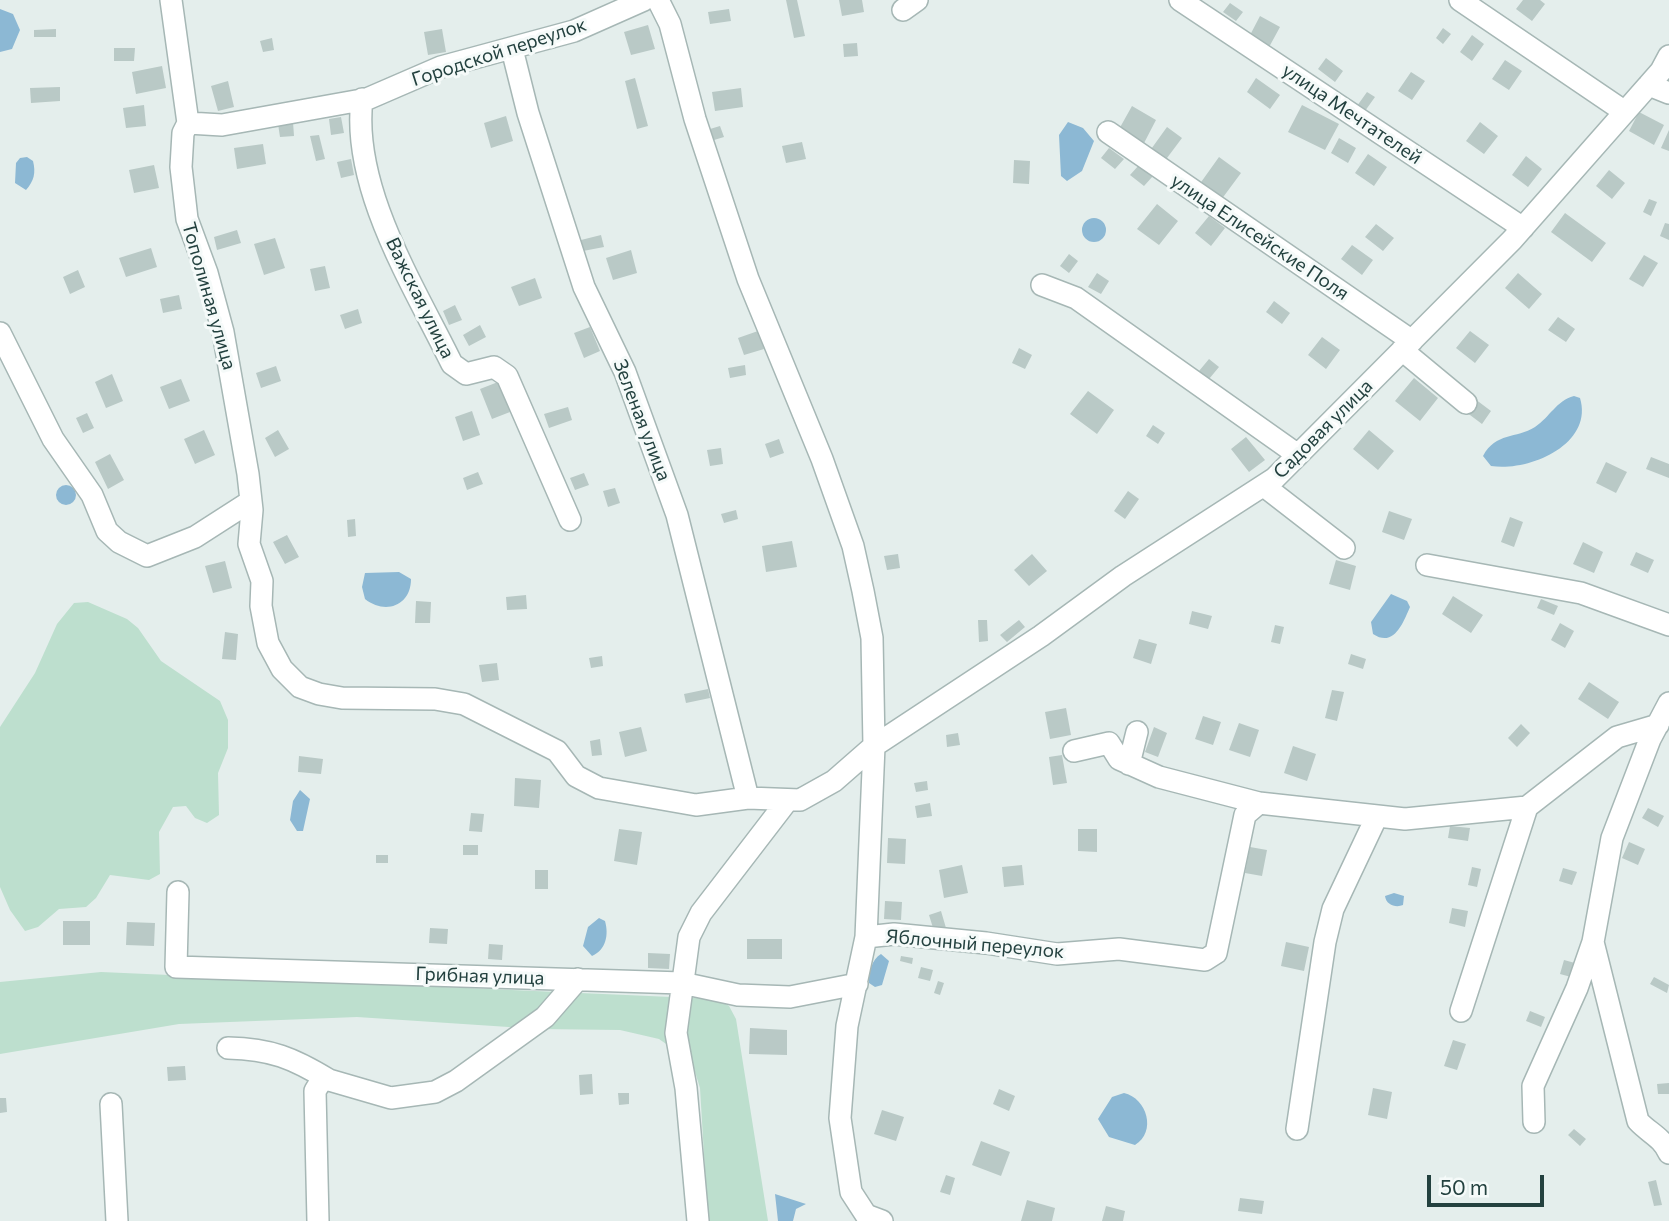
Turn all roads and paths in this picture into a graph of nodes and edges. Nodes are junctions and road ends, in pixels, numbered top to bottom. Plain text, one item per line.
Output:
1 (171, 0) edge
2 (644, 0) edge
3 (658, 0) edge
4 (1180, 0) edge
5 (1460, 0) edge
6 (512, 49) junction
7 (1669, 56) edge
8 (1649, 85) junction
9 (1669, 93) edge
10 (362, 99) junction
11 (1625, 112) junction
12 (188, 123) junction
13 (1108, 132) dead end
14 (1523, 228) junction
15 (1042, 285) dead end
16 (0, 333) edge
17 (1407, 346) junction
18 (1466, 403) dead end
19 (1298, 455) junction
20 (1264, 486) junction
21 (251, 506) junction
22 (570, 520) dead end
23 (1344, 548) dead end
24 (1427, 565) dead end
25 (1669, 625) edge
26 (1669, 704) edge
27 (1658, 725) junction
28 (1137, 732) dead end
29 (874, 746) junction
30 (1074, 751) dead end
31 (1129, 764) junction
32 (748, 798) junction
33 (787, 801) junction
34 (1259, 803) junction
35 (1527, 807) junction
36 (1377, 816) junction
37 (178, 892) dead end
38 (866, 936) junction
39 (1593, 942) junction
40 (578, 979) junction
41 (682, 983) junction
42 (857, 984) junction
43 (1461, 1012) dead end
44 (228, 1048) dead end
45 (325, 1080) junction
46 (111, 1104) dead end
47 (1534, 1122) dead end
48 (1297, 1129) dead end
49 (1669, 1153) edge
50 (117, 1221) edge
51 (318, 1221) edge
52 (698, 1221) edge
53 (882, 1221) edge

1 - 12 street, Тополиная улица
2 - 6 street, Городской переулок
3 - 29 street
4 - 14 street, улица Мечтателей
5 - 11 street
6 - 10 street, Городской переулок
6 - 32 street, Зеленая улица
7 - 8 street, Садовая улица
8 - 9 street
8 - 11 street, Садовая улица
10 - 12 street, Городской переулок
10 - 22 street, Важская улица
11 - 14 street, Садовая улица
12 - 21 street, Тополиная улица
13 - 17 street, улица Елисейские Поля
14 - 17 street, Садовая улица
15 - 19 street
16 - 21 street
17 - 18 street, улица Елисейские Поля
17 - 19 street, Садовая улица
19 - 20 street, Садовая улица
20 - 23 street
20 - 29 street, Садовая улица
21 - 32 street, Тополиная улица
24 - 25 street
26 - 27 street
27 - 35 street
27 - 39 street
28 - 31 street
29 - 33 street, Садовая улица
29 - 38 street
30 - 31 street
31 - 34 street
32 - 33 street, Тополиная улица
33 - 41 street
34 - 36 street
34 - 38 street, Яблочный переулок
35 - 36 street
35 - 43 street
36 - 48 street
37 - 40 street, Грибная улица
38 - 42 street
39 - 47 street
39 - 49 street
40 - 41 street, Грибная улица
40 - 45 street
41 - 42 street, Грибная улица
41 - 52 street
42 - 53 street
44 - 45 street
45 - 51 street
46 - 50 street

